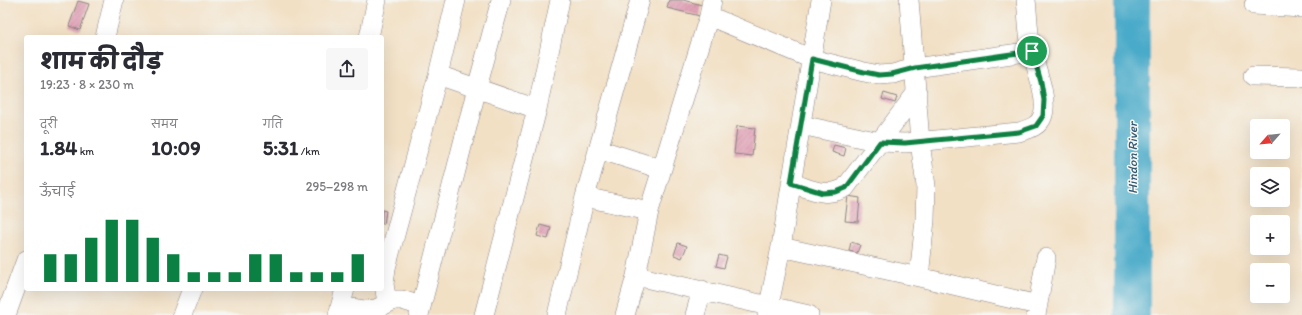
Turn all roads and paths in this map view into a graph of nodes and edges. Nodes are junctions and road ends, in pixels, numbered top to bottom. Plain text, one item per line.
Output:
1 (114, 0) edge
2 (377, 0) edge
3 (456, 0) edge
4 (501, 0) edge
5 (560, 0) edge
6 (640, 0) edge
7 (821, 0) edge
8 (909, 0) edge
9 (1026, 0) edge
10 (1254, 5) dead end
11 (710, 8) edge
12 (1302, 8) edge
13 (105, 35) edge
14 (369, 35) edge
15 (1032, 51) junction
16 (812, 59) junction
17 (915, 68) junction
18 (438, 76) junction
19 (1253, 76) dead end
20 (1302, 76) edge
21 (477, 88) junction
22 (916, 92) junction
23 (537, 109) junction
24 (801, 125) junction
25 (880, 142) junction
26 (920, 142) junction
27 (598, 148) junction
28 (661, 169) junction
29 (791, 183) junction
30 (585, 197) junction
31 (648, 210) junction
32 (781, 247) junction
33 (1046, 258) dead end
34 (24, 266) edge
35 (636, 276) junction
36 (919, 277) junction
37 (702, 290) junction
38 (191, 291) edge
39 (341, 303) edge
40 (387, 303) junction
41 (420, 310) edge
42 (768, 310) edge
43 (1037, 310) edge
44 (6, 315) edge
45 (182, 315) edge
46 (484, 315) edge
47 (557, 315) edge
48 (625, 315) edge
49 (695, 315) edge
50 (809, 315) edge

1 - 13 street
2 - 14 street
3 - 18 street
4 - 21 street
5 - 23 street
6 - 27 street
7 - 16 street
8 - 17 street
9 - 15 street
10 - 12 street
11 - 16 street
11 - 28 street
15 - 17 street
15 - 26 street
16 - 17 street
16 - 24 street
17 - 22 street
18 - 21 street
18 - 40 street
19 - 20 street
21 - 23 street
21 - 41 street
22 - 25 street
22 - 26 street
23 - 46 street
24 - 25 street
24 - 29 street
25 - 26 street
25 - 29 street
26 - 36 street
27 - 28 street
27 - 30 street
28 - 31 street
29 - 32 street
30 - 31 street
30 - 47 street
31 - 35 street
32 - 36 street
32 - 42 street
33 - 43 street
34 - 44 street
35 - 37 street
35 - 48 street
36 - 43 street
37 - 42 street
37 - 49 street
38 - 45 street
39 - 40 street
40 - 41 street
42 - 50 street

